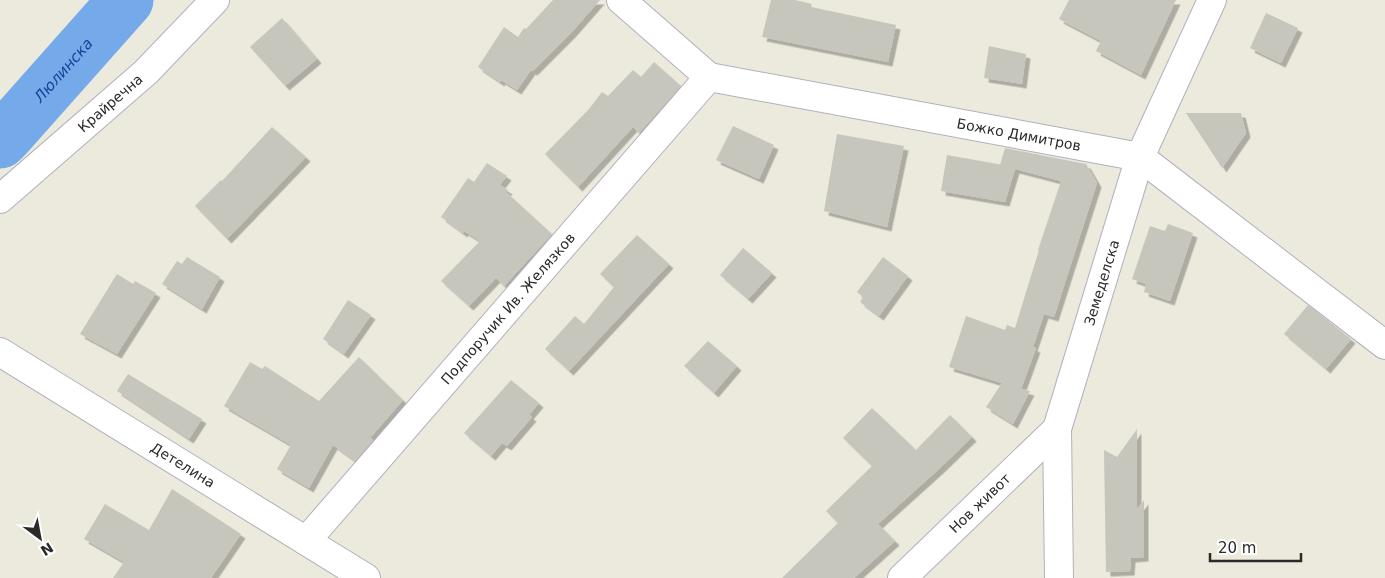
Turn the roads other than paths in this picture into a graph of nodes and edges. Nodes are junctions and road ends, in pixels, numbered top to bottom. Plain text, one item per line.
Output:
1 (215, 0) edge
2 (621, 0) edge
3 (1212, 0) edge
4 (709, 77) junction
5 (1140, 157) junction
6 (0, 199) edge
7 (1385, 344) edge
8 (0, 352) edge
9 (1056, 430) junction
10 (306, 542) junction
11 (366, 578) edge
12 (902, 578) edge
13 (1059, 578) edge

1 - 6 street, Крайречна
2 - 4 street
3 - 5 street, Земеделска
4 - 5 street, Божко Димитров
4 - 10 street, Подпоручик Ив. Желязков
5 - 7 street, Божко Димитров
5 - 9 street, Земеделска
8 - 10 street, Детелина
9 - 12 street, Нов живот
9 - 13 street, Земеделска
10 - 11 street, Детелина

